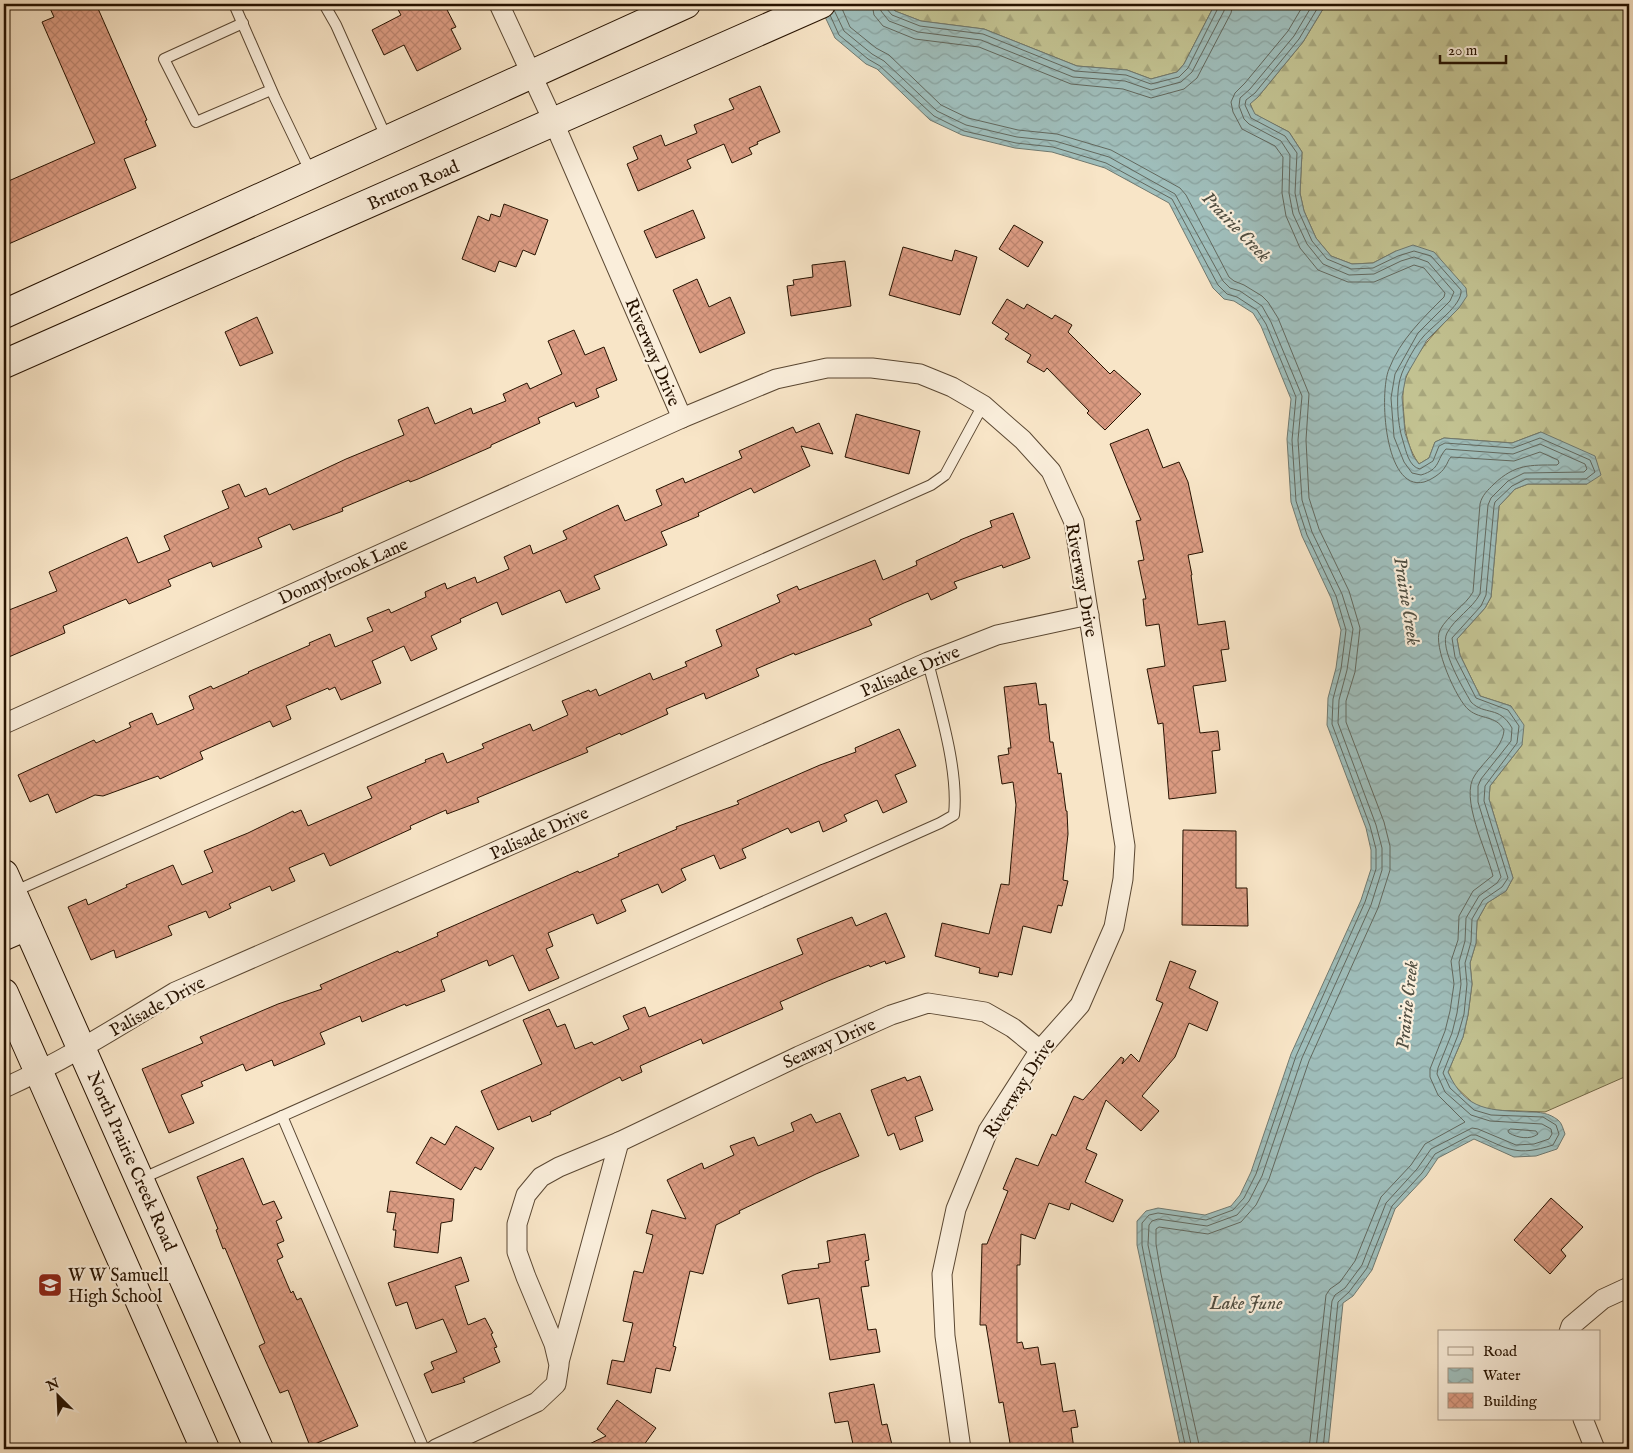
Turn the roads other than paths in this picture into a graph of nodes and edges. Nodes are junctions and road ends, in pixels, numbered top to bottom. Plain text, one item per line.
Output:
1 (234, 4) edge
2 (324, 4) edge
3 (499, 4) edge
4 (686, 4) edge
5 (821, 4) edge
6 (243, 23) junction
7 (532, 75) junction
8 (271, 90) junction
9 (554, 123) junction
10 (387, 139) junction
11 (311, 174) junction
12 (4, 314) edge
13 (4, 364) edge
14 (983, 405) junction
15 (682, 418) junction
16 (1089, 616) junction
17 (928, 662) junction
18 (4, 724) edge
19 (8, 883) edge
20 (15, 931) edge
21 (6, 1002) edge
22 (82, 1048) junction
23 (1040, 1050) junction
24 (40, 1072) junction
25 (4, 1088) edge
26 (282, 1116) junction
27 (619, 1142) junction
28 (140, 1179) junction
29 (1629, 1287) edge
30 (1570, 1329) edge
31 (559, 1365) junction
32 (1583, 1420) edge
33 (205, 1449) edge
34 (259, 1449) edge
35 (424, 1449) edge
36 (436, 1449) edge
37 (961, 1449) edge
38 (1595, 1449) edge

1 - 6 lane
2 - 10 lane
3 - 7 street, Riverway Drive
4 - 7 main road
5 - 9 main road, Bruton Road
6 - 8 lane
6 - 8 lane
7 - 9 street, Riverway Drive
7 - 10 main road
8 - 11 lane
9 - 13 main road, Bruton Road
9 - 15 street, Riverway Drive
10 - 11 main road
11 - 12 main road
14 - 15 street, Riverway Drive
14 - 16 street, Riverway Drive
14 - 19 lane
15 - 18 street, Donnybrook Lane
16 - 17 street, Palisade Drive
16 - 23 street, Riverway Drive
17 - 22 street, Palisade Drive
17 - 26 lane
19 - 20 main road, North Prairie Creek Road
20 - 22 main road, North Prairie Creek Road
21 - 24 main road
22 - 24 street, Palisade Drive
22 - 28 main road, North Prairie Creek Road
23 - 27 street, Seaway Drive
23 - 37 street, Riverway Drive
24 - 25 street, Palisade Drive
24 - 33 main road
26 - 28 lane
26 - 35 lane
27 - 31 street
27 - 31 street, Seaway Drive
28 - 34 main road, North Prairie Creek Road
29 - 30 street
31 - 36 street
32 - 38 street

